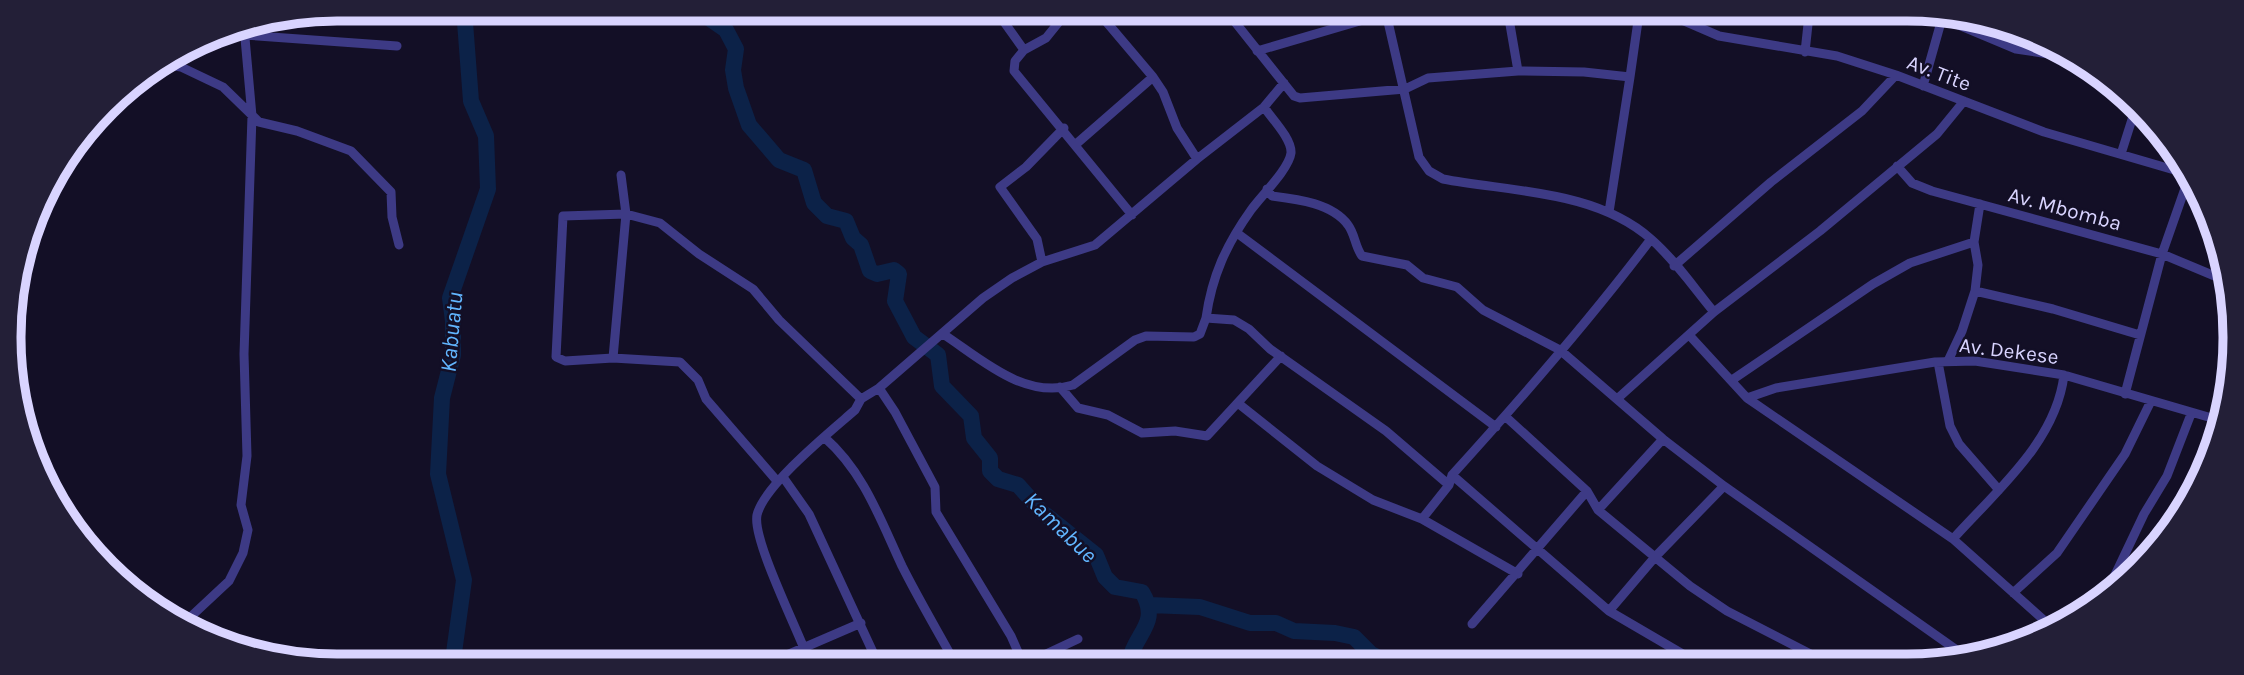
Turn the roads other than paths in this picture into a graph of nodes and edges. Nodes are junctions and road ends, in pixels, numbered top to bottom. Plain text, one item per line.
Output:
1 (1004, 21) edge
2 (1060, 21) edge
3 (1106, 21) edge
4 (1234, 21) edge
5 (1360, 21) edge
6 (1389, 21) edge
7 (1509, 21) edge
8 (1638, 21) edge
9 (1688, 21) edge
10 (1808, 21) edge
11 (1940, 23) edge
12 (1964, 26) edge
13 (256, 32) edge
14 (244, 35) edge
15 (397, 46) dead end
16 (1024, 50) junction
17 (1257, 51) junction
18 (1805, 52) junction
19 (2045, 54) edge
20 (174, 66) edge
21 (1517, 71) junction
22 (1896, 75) junction
23 (1630, 77) junction
24 (1153, 78) junction
25 (1284, 83) junction
26 (1923, 86) junction
27 (1405, 89) junction
28 (1964, 101) junction
29 (1264, 107) junction
30 (252, 116) junction
31 (2133, 117) edge
32 (1064, 128) junction
33 (1075, 145) junction
34 (2121, 154) junction
35 (1197, 159) junction
36 (1897, 166) junction
37 (2176, 172) edge
38 (621, 174) dead end
39 (2185, 187) edge
40 (1267, 188) junction
41 (1980, 204) junction
42 (1609, 212) junction
43 (626, 214) junction
44 (1132, 215) junction
45 (1237, 233) junction
46 (1651, 239) junction
47 (1974, 242) junction
48 (399, 245) dead end
49 (2162, 254) junction
50 (1042, 262) junction
51 (1674, 266) junction
52 (2217, 277) edge
53 (1975, 291) junction
54 (1714, 312) junction
55 (1206, 318) junction
56 (943, 334) junction
57 (2140, 335) junction
58 (1690, 336) junction
59 (1560, 350) junction
60 (1281, 356) junction
61 (612, 358) junction
62 (1943, 361) junction
63 (2064, 375) junction
64 (1732, 380) junction
65 (1060, 387) junction
66 (879, 388) junction
67 (2125, 394) junction
68 (1747, 398) junction
69 (862, 399) junction
70 (1617, 399) junction
71 (2150, 403) junction
72 (1239, 404) junction
73 (2191, 414) junction
74 (1506, 416) junction
75 (2212, 419) edge
76 (1496, 427) junction
77 (824, 437) junction
78 (1663, 439) junction
79 (1452, 475) junction
80 (780, 479) junction
81 (1449, 485) junction
82 (1724, 486) junction
83 (1999, 490) junction
84 (1587, 491) junction
85 (1598, 510) junction
86 (1422, 519) junction
87 (1953, 539) junction
88 (1537, 550) junction
89 (1655, 557) junction
90 (2121, 569) edge
91 (1518, 574) junction
92 (2013, 593) junction
93 (1609, 611) junction
94 (190, 617) edge
95 (2045, 621) edge
96 (861, 623) junction
97 (1472, 624) dead end
98 (1078, 639) dead end
99 (804, 648) junction
100 (1956, 650) edge
101 (790, 654) edge
102 (806, 654) edge
103 (874, 654) edge
104 (950, 654) edge
105 (1019, 654) edge
106 (1047, 654) edge
107 (1683, 654) edge
108 (1811, 654) edge

1 - 16 street
2 - 16 street
3 - 24 street
4 - 17 street
5 - 17 street
6 - 27 street
7 - 21 street
8 - 23 street
9 - 18 street, Av. Tite
10 - 18 street
11 - 26 street
12 - 19 street
13 - 15 street
14 - 30 street
16 - 32 street
17 - 25 street
18 - 22 street, Av. Tite
20 - 30 street
21 - 23 street
21 - 27 street
22 - 26 street, Av. Tite
22 - 51 street
23 - 42 street
24 - 33 street
24 - 35 street
25 - 27 street
25 - 29 street
26 - 28 street, Av. Tite
27 - 42 street
28 - 34 street, Av. Tite
28 - 36 street
29 - 35 street
29 - 40 street
30 - 48 street
30 - 94 street
31 - 34 street
32 - 33 street
32 - 50 street
33 - 44 street
34 - 37 street, Av. Tite
35 - 44 street
36 - 41 street, Av. Mbomba
36 - 54 street
38 - 43 street
39 - 49 street
40 - 45 street
40 - 59 street
41 - 47 street
41 - 49 street, Av. Mbomba
42 - 46 street
43 - 61 street
43 - 61 street
43 - 69 street
44 - 50 street
45 - 55 street
45 - 76 street
46 - 51 street
46 - 59 street
47 - 53 street
47 - 64 street
49 - 52 street, Av. Mbomba
49 - 57 street
50 - 56 street
51 - 54 street
53 - 57 street
53 - 62 street
54 - 58 street
55 - 60 street
55 - 65 street
56 - 65 street
56 - 66 street
57 - 67 street
58 - 64 street
58 - 70 street
59 - 70 street
59 - 74 street
60 - 72 street
60 - 81 street
61 - 80 street
62 - 63 street, Av. Dekese
62 - 68 street, Av. Dekese
62 - 83 street
63 - 67 street, Av. Dekese
63 - 83 street
64 - 68 street
65 - 72 street
66 - 69 street
66 - 105 street
67 - 71 street, Av. Dekese
68 - 87 street
69 - 77 street
70 - 78 street
71 - 73 street, Av. Dekese
71 - 92 street
72 - 86 street
73 - 75 street, Av. Dekese
73 - 90 street
74 - 76 street
74 - 84 street
76 - 79 street
77 - 80 street
77 - 104 street
78 - 82 street
78 - 85 street
79 - 81 street
79 - 88 street
80 - 96 street
80 - 99 street
81 - 86 street
82 - 89 street
82 - 100 street
83 - 87 street
84 - 85 street
84 - 88 street
85 - 89 street
86 - 91 street
87 - 92 street
88 - 91 street
88 - 93 street
89 - 93 street
89 - 108 street
91 - 97 street
92 - 95 street
93 - 107 street
96 - 99 street
96 - 103 street
98 - 106 street
99 - 101 street
99 - 102 street

